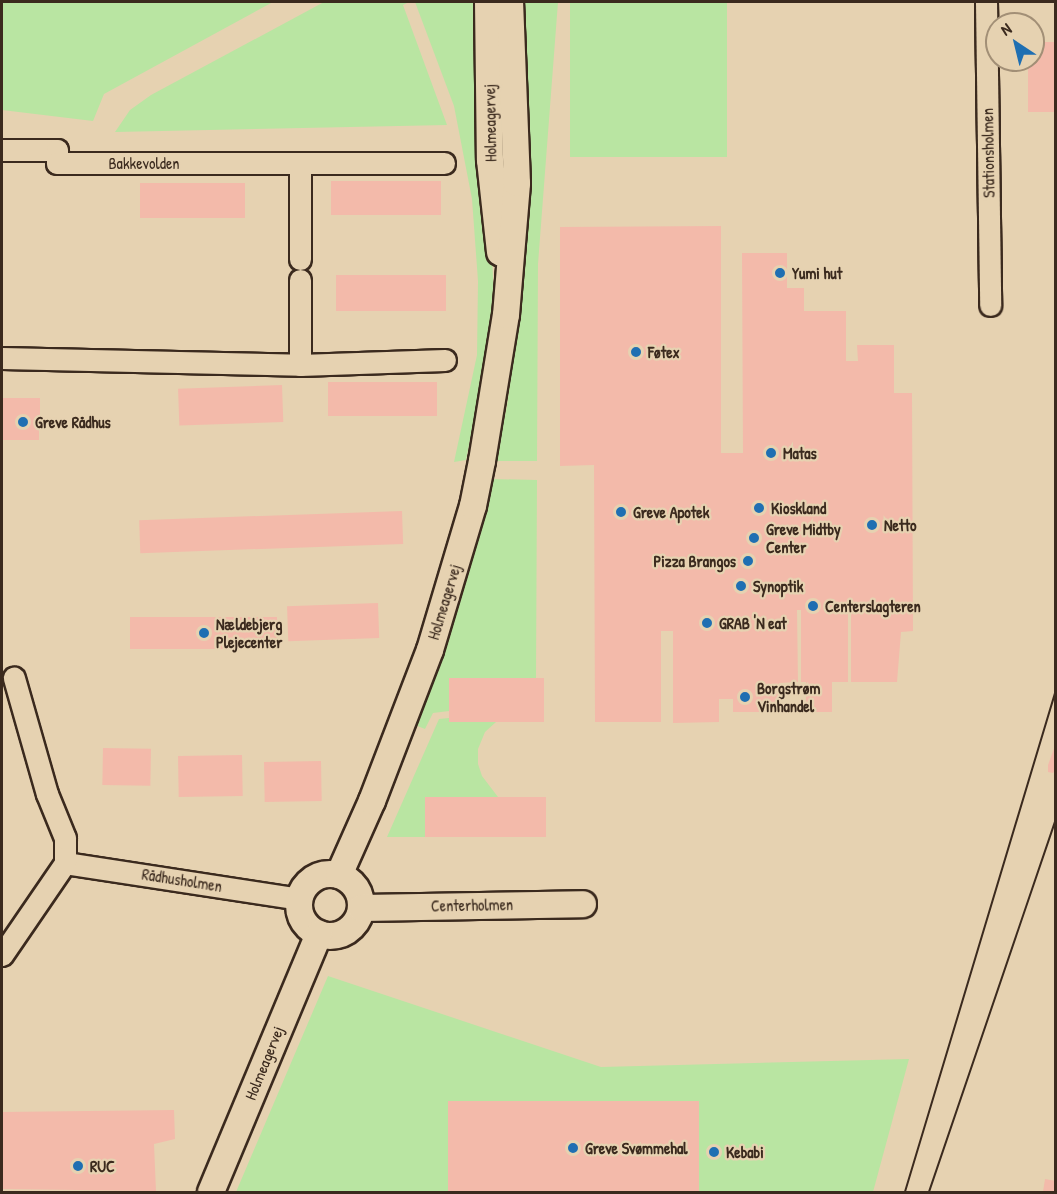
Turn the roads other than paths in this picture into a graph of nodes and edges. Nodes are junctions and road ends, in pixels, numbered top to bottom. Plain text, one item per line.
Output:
1 (488, 2) edge
2 (510, 2) edge
3 (986, 2) edge
4 (2, 150) edge
5 (300, 163) junction
6 (444, 163) dead end
7 (990, 305) dead end
8 (506, 315) junction
9 (2, 358) edge
10 (445, 360) dead end
11 (300, 365) junction
12 (14, 678) dead end
13 (65, 863) junction
14 (339, 875) junction
15 (299, 899) junction
16 (583, 904) dead end
17 (361, 908) junction
18 (319, 934) junction
19 (2, 955) edge
20 (211, 1192) edge

1 - 8 street, Holmeagervej
2 - 8 street, Holmeagervej
3 - 7 street, Stationsholmen
4 - 5 street, Bakkevolden
5 - 6 street, Bakkevolden
5 - 11 street
8 - 14 street, Holmeagervej
9 - 11 street
10 - 11 street
12 - 13 street
13 - 15 street, Rådhusholmen
13 - 19 street
14 - 15 street
14 - 17 street
15 - 18 street
16 - 17 street, Centerholmen
17 - 18 street
18 - 20 street, Holmeagervej

